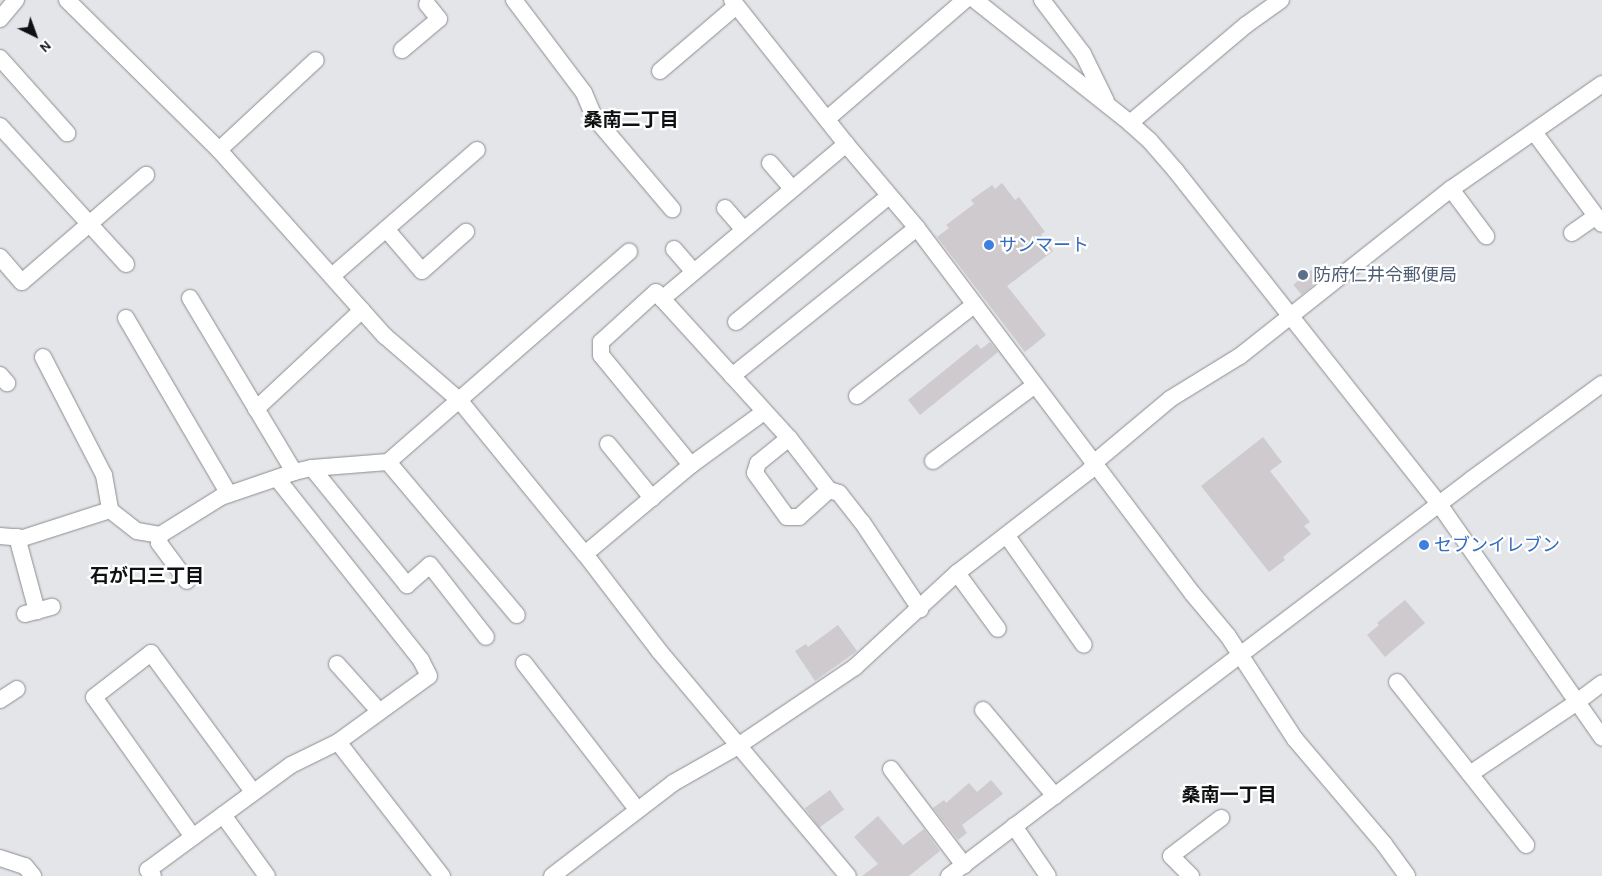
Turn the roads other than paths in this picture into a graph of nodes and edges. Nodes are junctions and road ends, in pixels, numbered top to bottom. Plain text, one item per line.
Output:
1 (16, 0) edge
2 (67, 0) edge
3 (514, 0) edge
4 (965, 0) edge
5 (975, 0) edge
6 (1042, 0) edge
7 (1281, 0) edge
8 (427, 1) edge
9 (734, 3) edge
10 (0, 19) edge
11 (402, 50) dead end
12 (0, 58) edge
13 (316, 60) dead end
14 (660, 71) dead end
15 (1602, 84) edge
16 (1108, 106) junction
17 (827, 119) junction
18 (1130, 123) junction
19 (0, 126) edge
20 (1534, 132) junction
21 (67, 133) dead end
22 (846, 144) junction
23 (218, 150) junction
24 (477, 150) dead end
25 (770, 163) dead end
26 (146, 175) dead end
27 (792, 188) junction
28 (1451, 189) junction
29 (890, 196) junction
30 (725, 208) dead end
31 (672, 209) dead end
32 (1599, 220) edge
33 (88, 223) junction
34 (917, 228) junction
35 (386, 229) junction
36 (743, 229) junction
37 (466, 232) dead end
38 (1572, 233) dead end
39 (1486, 236) dead end
40 (674, 249) dead end
41 (629, 252) dead end
42 (0, 257) edge
43 (126, 264) dead end
44 (693, 271) junction
45 (332, 276) junction
46 (190, 298) dead end
47 (662, 299) junction
48 (974, 305) junction
49 (362, 310) junction
50 (1290, 316) junction
51 (126, 318) dead end
52 (736, 322) dead end
53 (43, 357) dead end
54 (732, 376) junction
55 (1034, 384) junction
56 (1602, 384) edge
57 (857, 396) dead end
58 (460, 401) junction
59 (256, 409) junction
60 (764, 412) junction
61 (789, 438) junction
62 (608, 444) dead end
63 (933, 461) dead end
64 (388, 462) junction
65 (1095, 462) junction
66 (691, 465) junction
67 (312, 468) junction
68 (294, 472) junction
69 (277, 478) junction
70 (829, 490) junction
71 (229, 494) junction
72 (652, 498) junction
73 (1439, 504) junction
74 (110, 510) junction
75 (160, 535) junction
76 (0, 536) edge
77 (1007, 536) junction
78 (18, 538) junction
79 (585, 554) junction
80 (957, 573) junction
81 (187, 581) dead end
82 (920, 609) junction
83 (38, 610) dead end
84 (517, 615) dead end
85 (998, 630) dead end
86 (486, 637) dead end
87 (1084, 645) dead end
88 (1240, 655) junction
89 (524, 663) dead end
90 (337, 664) dead end
91 (1397, 682) dead end
92 (1602, 683) edge
93 (17, 688) dead end
94 (0, 700) edge
95 (1577, 702) junction
96 (379, 710) junction
97 (983, 710) dead end
98 (1602, 738) edge
99 (338, 742) junction
100 (738, 746) junction
101 (891, 769) dead end
102 (1470, 774) junction
103 (253, 792) junction
104 (1055, 796) junction
105 (637, 809) junction
106 (223, 815) junction
107 (1221, 818) dead end
108 (1014, 826) junction
109 (193, 837) junction
110 (1526, 845) dead end
111 (0, 858) edge
112 (964, 865) junction
113 (33, 876) edge
114 (153, 876) edge
115 (267, 876) edge
116 (442, 876) edge
117 (552, 876) edge
118 (848, 876) edge
119 (949, 876) edge
120 (1048, 876) edge
121 (1191, 876) edge
122 (1407, 876) edge

1 - 10 street
2 - 23 street
3 - 31 street
4 - 17 street
5 - 16 street
6 - 16 street
7 - 18 street
8 - 11 street
9 - 14 street
9 - 17 street
12 - 21 street
13 - 23 street
15 - 20 street
16 - 18 street
17 - 22 street
18 - 50 street
19 - 33 street
20 - 28 street
20 - 32 street
22 - 27 street
22 - 29 street
23 - 45 street
24 - 35 street
25 - 27 street
26 - 33 street
27 - 36 street
28 - 39 street
28 - 50 street
29 - 34 street
29 - 52 street
30 - 36 street
32 - 38 street
33 - 42 street
33 - 43 street
34 - 48 street
34 - 54 street
35 - 37 street
35 - 45 street
36 - 44 street
40 - 44 street
41 - 58 street
44 - 47 street
45 - 49 street
46 - 59 street
47 - 54 street
47 - 66 street
48 - 55 street
48 - 57 street
49 - 58 street
49 - 59 street
50 - 65 street
50 - 73 street
51 - 71 street
53 - 74 street
54 - 60 street
55 - 63 street
55 - 65 street
56 - 73 street
58 - 64 street
58 - 79 street
59 - 68 street
60 - 61 street
60 - 66 street
61 - 70 street
61 - 70 street
62 - 72 street
64 - 67 street
64 - 84 street
65 - 77 street
65 - 88 street
66 - 72 street
67 - 68 street
67 - 86 street
68 - 69 street
69 - 71 street
69 - 96 street
70 - 82 street
71 - 75 street
72 - 79 street
73 - 88 street
73 - 95 street
74 - 75 street
74 - 78 street
75 - 81 street
76 - 78 street
77 - 80 street
77 - 87 street
78 - 83 street
79 - 100 street
80 - 82 street
80 - 85 street
82 - 100 street
88 - 104 street
88 - 122 street
89 - 105 street
90 - 96 street
91 - 102 street
92 - 95 street
93 - 94 street
95 - 98 street
95 - 102 street
96 - 99 street
97 - 104 street
99 - 103 street
99 - 116 street
100 - 105 street
100 - 118 street
101 - 112 street
102 - 110 street
103 - 106 street
103 - 109 street
104 - 108 street
105 - 117 street
106 - 109 street
106 - 115 street
107 - 121 street
108 - 112 street
108 - 120 street
109 - 114 street
111 - 113 street
112 - 119 street

